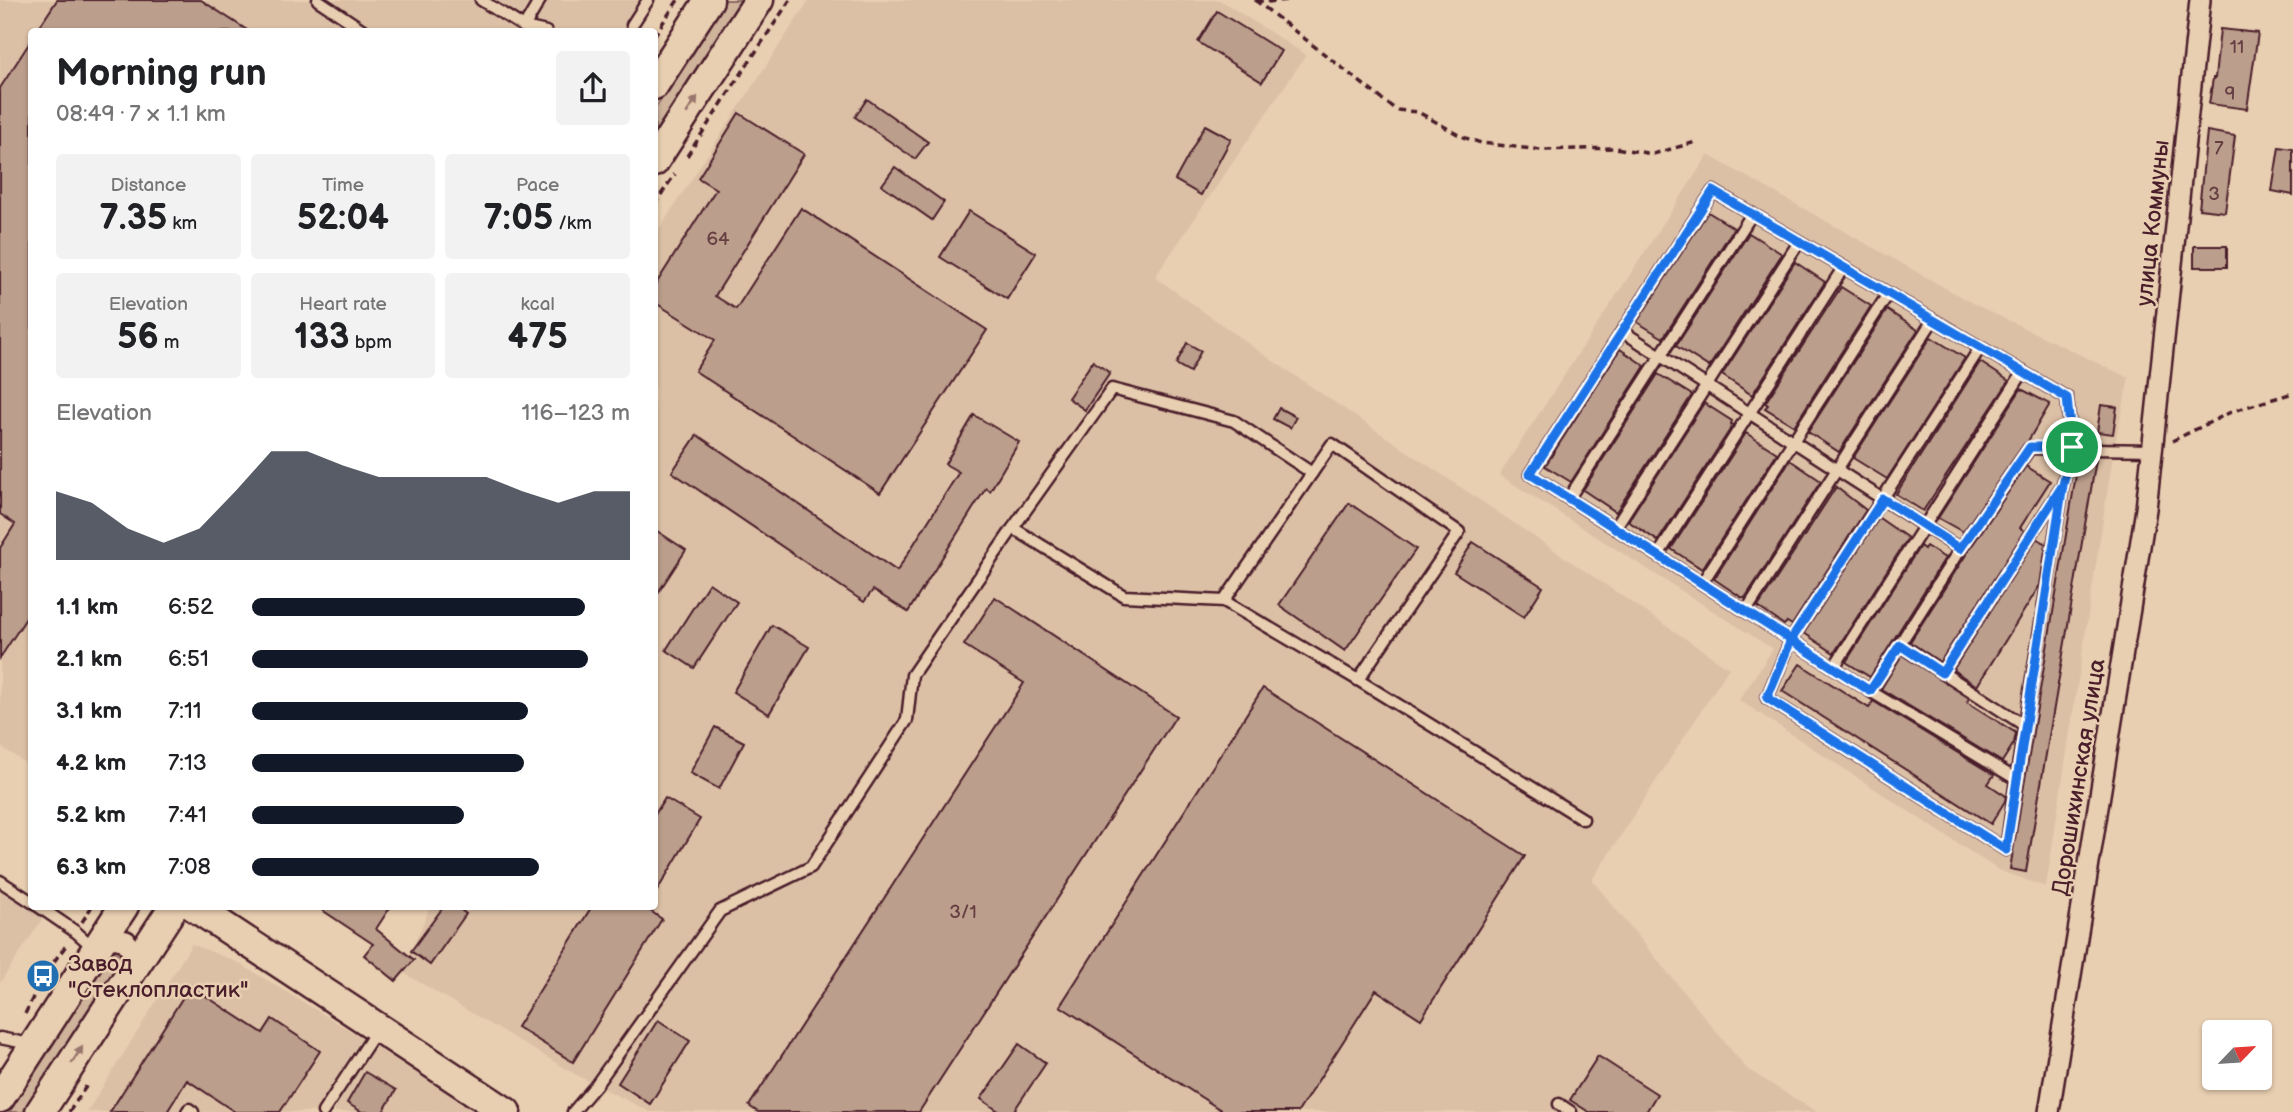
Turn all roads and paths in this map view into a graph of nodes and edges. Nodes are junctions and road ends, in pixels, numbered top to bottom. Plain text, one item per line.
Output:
1 (318, 0) edge
2 (481, 0) edge
3 (540, 0) edge
4 (649, 0) edge
5 (678, 0) edge
6 (709, 0) edge
7 (759, 0) edge
8 (790, 0) edge
9 (1256, 0) edge
10 (1289, 0) edge
11 (2200, 0) edge
12 (632, 25) dead end
13 (524, 27) junction
14 (360, 28) edge
15 (528, 28) edge
16 (658, 30) edge
17 (658, 77) edge
18 (1696, 142) dead end
19 (685, 160) dead end
20 (666, 167) edge
21 (658, 192) edge
22 (1752, 214) junction
23 (1799, 242) junction
24 (1843, 268) junction
25 (1888, 294) junction
26 (1933, 320) junction
27 (1622, 331) junction
28 (1980, 348) junction
29 (1661, 356) junction
30 (2023, 372) junction
31 (1707, 385) junction
32 (2293, 393) edge
33 (1750, 413) junction
34 (1793, 441) junction
35 (2072, 447) junction
36 (2153, 450) junction
37 (1837, 469) junction
38 (1312, 473) junction
39 (2063, 485) junction
40 (1569, 498) junction
41 (1883, 499) junction
42 (1925, 526) junction
43 (1013, 528) junction
44 (1615, 528) junction
45 (1960, 549) junction
46 (1658, 555) junction
47 (1702, 583) junction
48 (1224, 601) junction
49 (1746, 611) junction
50 (1791, 640) junction
51 (1900, 645) junction
52 (1833, 667) junction
53 (1942, 673) junction
54 (1358, 680) junction
55 (1870, 691) junction
56 (2024, 725) junction
57 (2016, 779) junction
58 (1583, 819) dead end
59 (0, 881) edge
60 (28, 899) edge
61 (44, 910) edge
62 (92, 910) edge
63 (120, 910) edge
64 (171, 910) edge
65 (199, 910) edge
66 (91, 942) junction
67 (135, 967) junction
68 (378, 1029) junction
69 (0, 1038) edge
70 (24, 1042) junction
71 (0, 1098) edge
72 (1559, 1104) dead end
73 (40, 1112) edge
74 (187, 1112) edge
75 (193, 1112) edge
76 (323, 1112) edge
77 (506, 1112) edge
78 (573, 1112) edge
79 (1571, 1112) edge
80 (2049, 1112) edge

1 - 14 lane
2 - 13 lane
3 - 13 lane
4 - 12 lane
5 - 16 path
6 - 17 street
20 -> 7 street
8 - 19 path
9 - 10 path
9 - 18 path
11 - 36 street, улица Коммуны
13 - 15 lane
20 - 21 path
22 - 23 lane
22 - 27 lane
22 - 29 lane
23 - 24 lane
23 - 31 lane
24 - 25 lane
24 - 33 lane
25 - 26 lane
25 - 34 lane
26 - 28 lane
26 - 37 lane
27 - 29 lane
27 - 40 lane
28 - 30 lane
28 - 41 lane
29 - 31 lane
29 - 40 lane
30 - 35 lane
30 - 42 lane
31 - 33 lane
31 - 44 lane
32 - 36 path
33 - 34 lane
33 - 46 lane
34 - 37 lane
34 - 47 lane
35 - 36 lane
35 - 39 lane
35 - 45 lane
36 - 80 street, Дорошихинская улица
37 - 41 lane
37 - 49 lane
38 - 43 lane
38 - 48 lane
38 - 54 lane
39 - 53 lane
39 - 56 lane
40 - 44 lane
41 - 42 lane
41 - 50 lane
42 - 45 lane
42 - 52 lane
43 - 48 lane
43 - 78 lane
44 - 46 lane
45 - 51 lane
46 - 47 lane
47 - 49 lane
48 - 54 lane
49 - 50 lane
50 - 52 lane
50 - 57 lane
51 - 53 lane
51 - 55 lane
52 - 55 lane
53 - 56 lane
54 - 58 lane
55 - 57 lane
56 - 57 lane
59 - 60 lane
61 - 66 lane
62 - 66 path
63 - 66 street
64 - 67 street
65 - 68 street
66 - 67 street
66 - 70 street
66 - 70 path
73 -> 67 street
68 - 76 lane
68 - 77 street
69 - 70 lane
70 - 71 street
72 - 79 lane
74 - 75 lane

